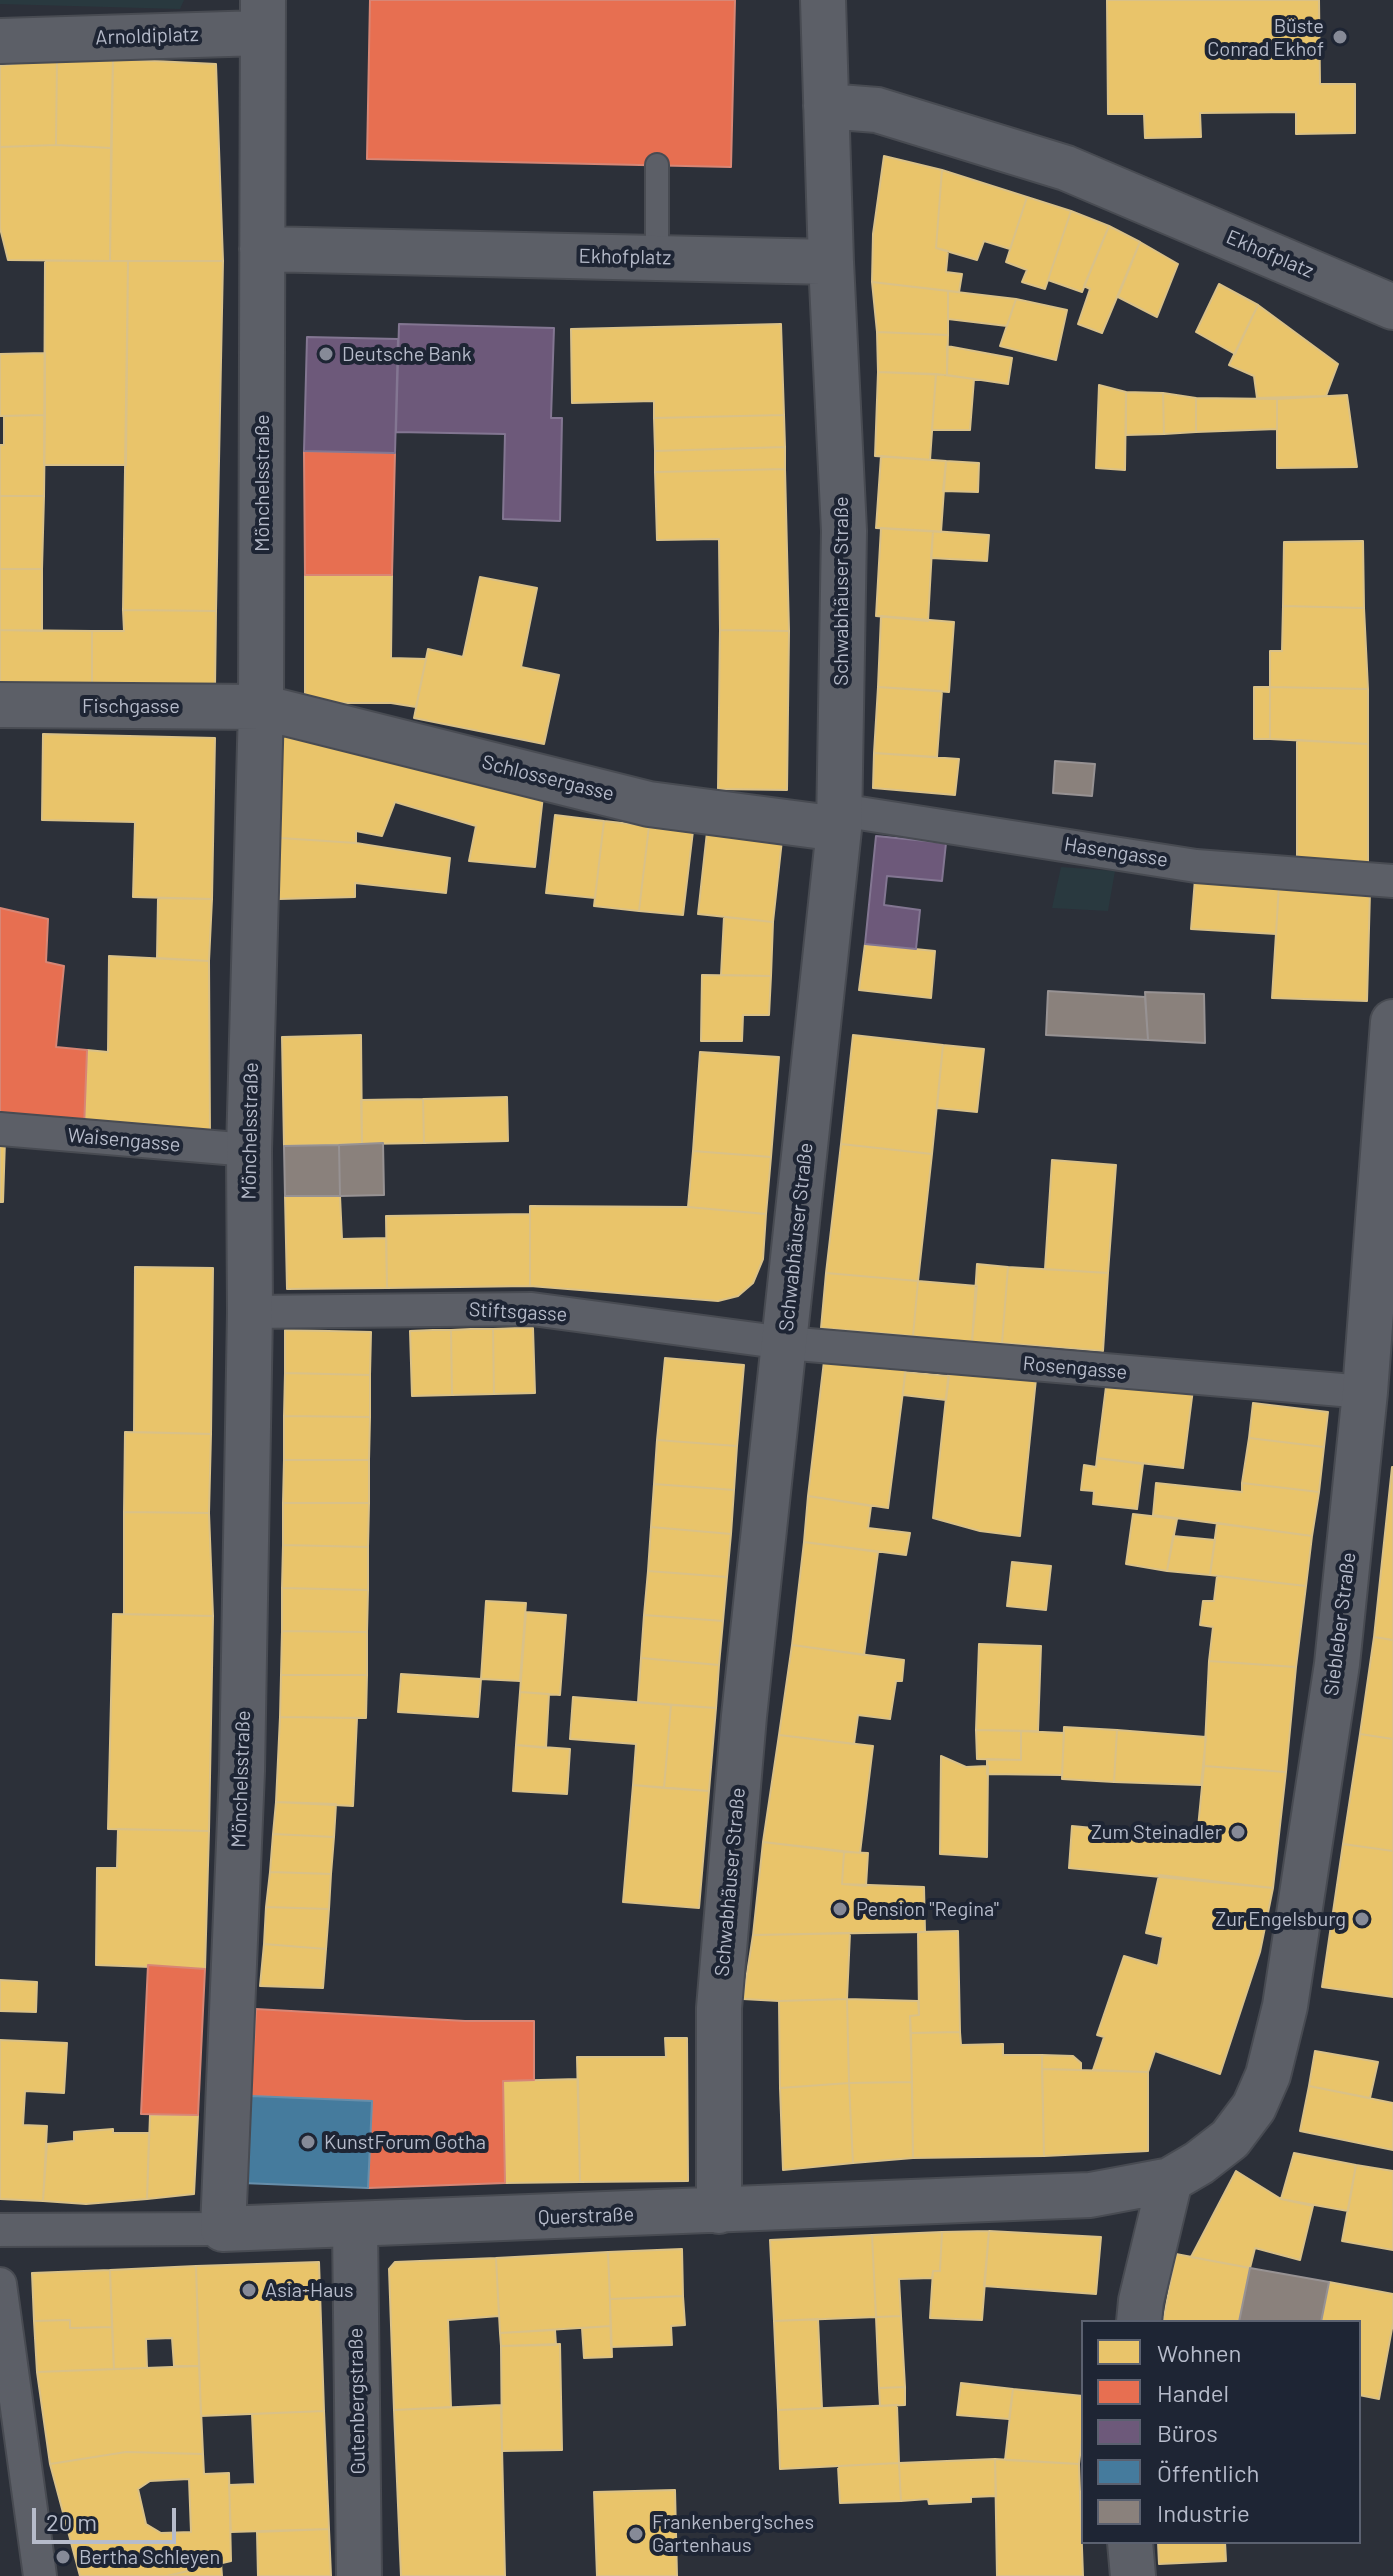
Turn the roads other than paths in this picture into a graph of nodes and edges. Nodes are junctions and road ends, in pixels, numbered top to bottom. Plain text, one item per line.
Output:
1 (823, 0) edge
2 (262, 16) edge
3 (0, 41) edge
4 (826, 106) junction
5 (657, 165) dead end
6 (262, 249) junction
7 (657, 258) junction
8 (831, 262) junction
9 (1393, 307) edge
10 (0, 705) edge
11 (261, 707) junction
12 (840, 819) junction
13 (1393, 881) edge
14 (1393, 1022) edge
15 (0, 1129) edge
16 (249, 1150) junction
17 (250, 1312) junction
18 (785, 1343) junction
19 (1365, 1392) junction
20 (1170, 2180) junction
21 (719, 2211) junction
22 (355, 2226) junction
23 (223, 2229) junction
24 (0, 2230) edge
25 (0, 2284) edge
26 (1139, 2320) edge
27 (1130, 2544) edge
28 (40, 2576) edge
29 (359, 2576) edge
30 (1133, 2576) edge

1 - 4 street
2 - 3 street, Arnoldiplatz
2 - 6 street, Mönchelsstraße
4 - 8 street
4 - 9 street, Ekhofplatz
5 - 7 lane
6 - 7 street, Ekhofplatz
6 - 11 street, Mönchelsstraße
7 - 8 street, Ekhofplatz
8 - 12 street, Schwabhäuser Straße
10 - 11 street, Fischgasse
11 - 12 street, Schlossergasse
11 - 16 street, Mönchelsstraße
12 - 13 street, Hasengasse
12 - 18 street, Schwabhäuser Straße
14 - 19 street, Siebleber Straße
15 - 16 street, Waisengasse
16 - 17 street, Mönchelsstraße
17 - 18 street, Stiftsgasse
17 - 23 street, Mönchelsstraße
18 - 19 street, Rosengasse
18 - 21 street, Schwabhäuser Straße
19 - 20 street, Siebleber Straße
20 - 21 street, Querstraße
20 - 26 street
21 - 22 street, Querstraße
22 - 23 street, Querstraße
22 - 29 street, Gutenbergstraße
23 - 24 street, Querstraße
25 - 28 street
27 - 30 street

